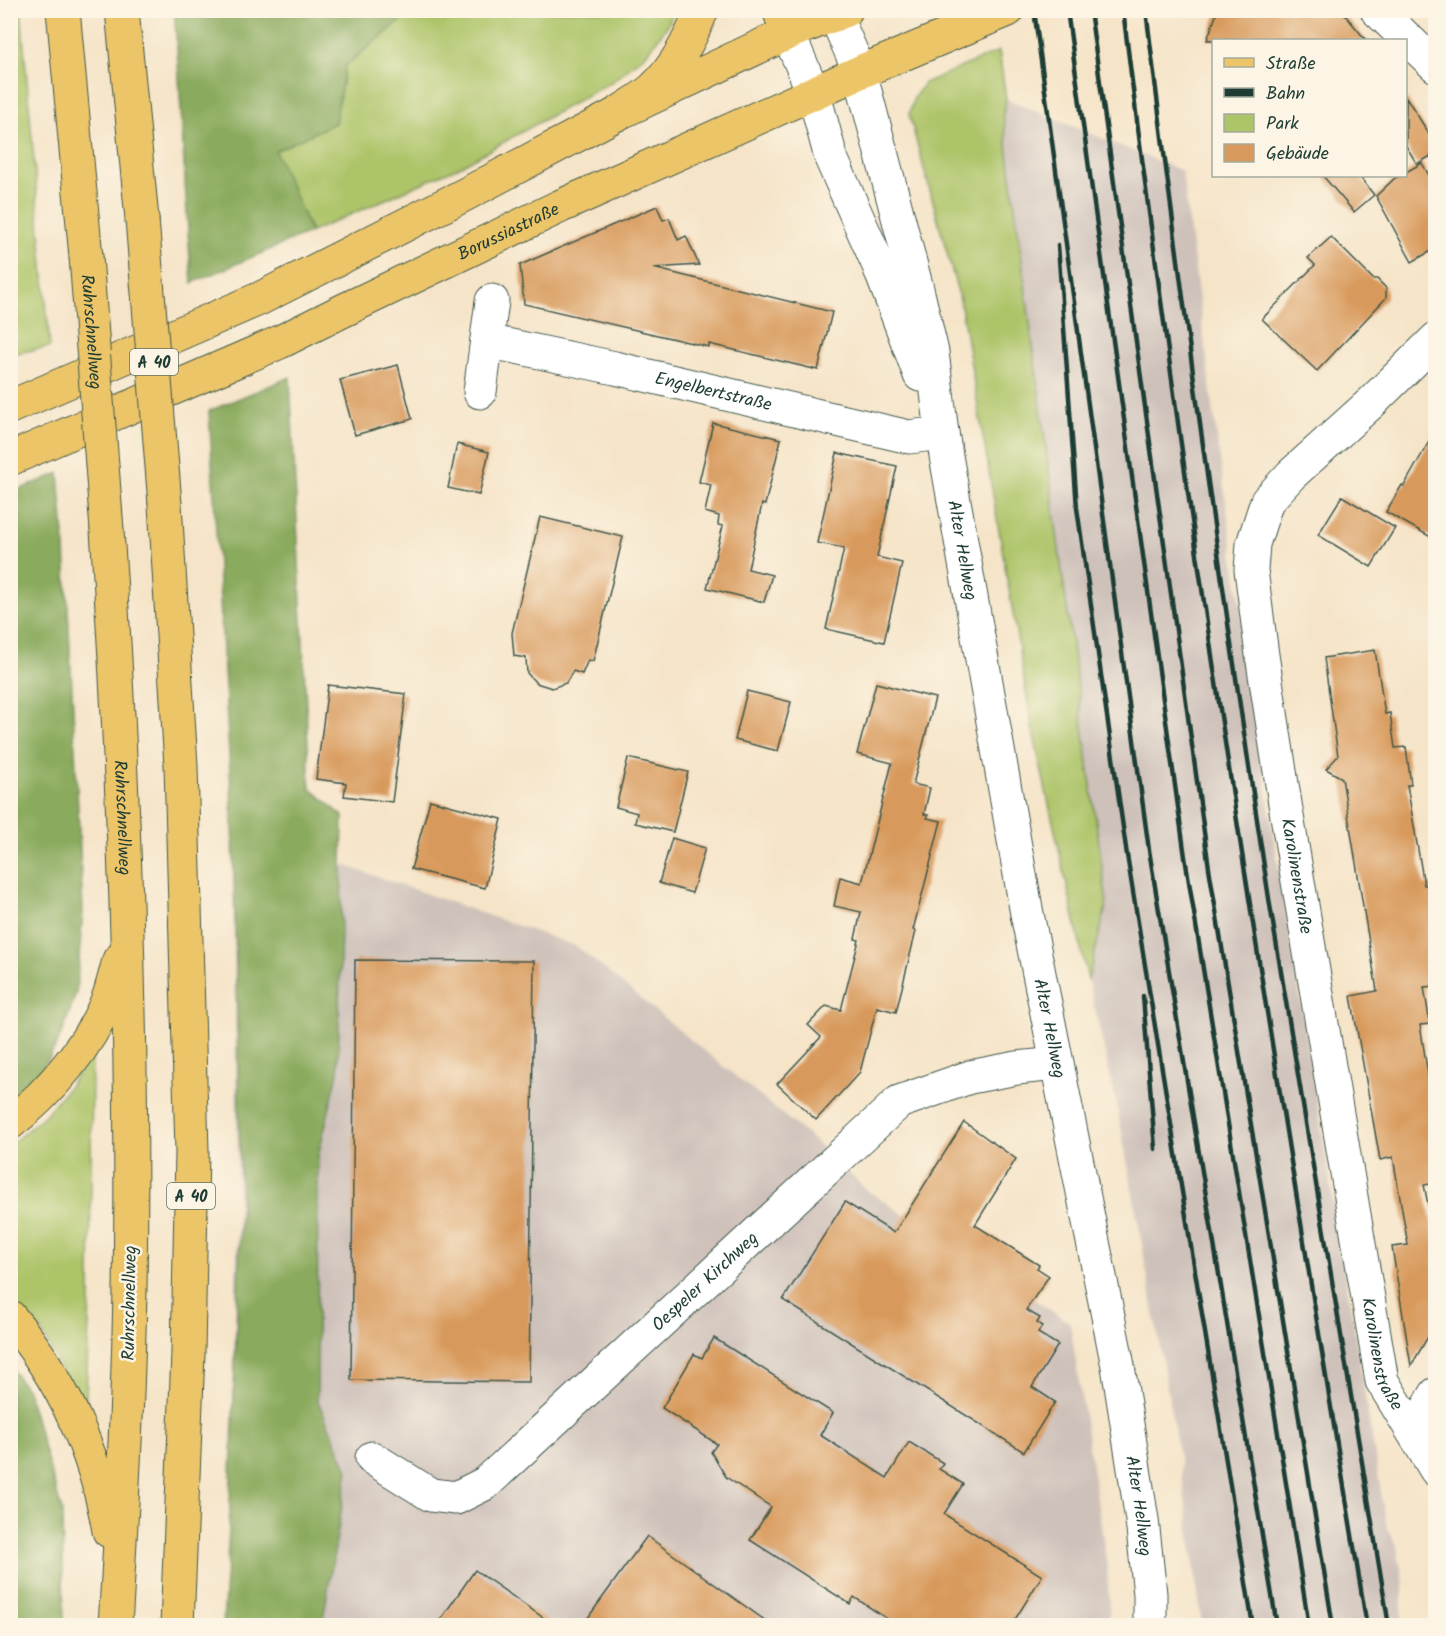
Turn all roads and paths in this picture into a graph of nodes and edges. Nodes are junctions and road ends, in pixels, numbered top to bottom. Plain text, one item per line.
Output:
1 (63, 10) edge
2 (122, 10) edge
3 (702, 10) edge
4 (1008, 10) edge
5 (1377, 10) edge
6 (1413, 10) edge
7 (838, 12) edge
8 (784, 22) edge
9 (1436, 52) edge
10 (1436, 66) edge
11 (860, 72) junction
12 (814, 94) junction
13 (617, 114) junction
14 (492, 301) dead end
15 (1436, 339) edge
16 (487, 341) junction
17 (480, 392) dead end
18 (10, 407) edge
19 (942, 433) junction
20 (10, 459) edge
21 (127, 881) junction
22 (1057, 1064) junction
23 (10, 1123) edge
24 (10, 1317) edge
25 (1436, 1394) edge
26 (1414, 1432) junction
27 (372, 1458) dead end
28 (1436, 1470) edge
29 (115, 1626) edge
30 (177, 1626) edge
31 (1150, 1626) edge

1 - 21 main road, Ruhrschnellweg, bridge
2 - 30 main road, A 40, bridge
3 - 13 main road
4 - 11 main road, Borussiastraße
5 - 10 street
6 - 9 street
7 - 8 main road
7 - 11 street, Alter Hellweg
8 - 12 street, Alter Hellweg
8 - 13 main road
11 - 12 main road, Borussiastraße
11 - 19 street, Alter Hellweg
12 - 19 street, Alter Hellweg
12 - 20 main road, Borussiastraße
13 - 18 main road
14 - 16 street
15 - 26 street, Karolinenstraße
16 - 17 street
16 - 19 street, Engelbertstraße
19 - 22 street, Alter Hellweg
21 - 23 main road
21 - 29 main road, Ruhrschnellweg
22 - 27 street, Oespeler Kirchweg
22 - 31 street, Alter Hellweg
24 - 29 main road
25 - 26 street
26 - 28 street, Karolinenstraße

